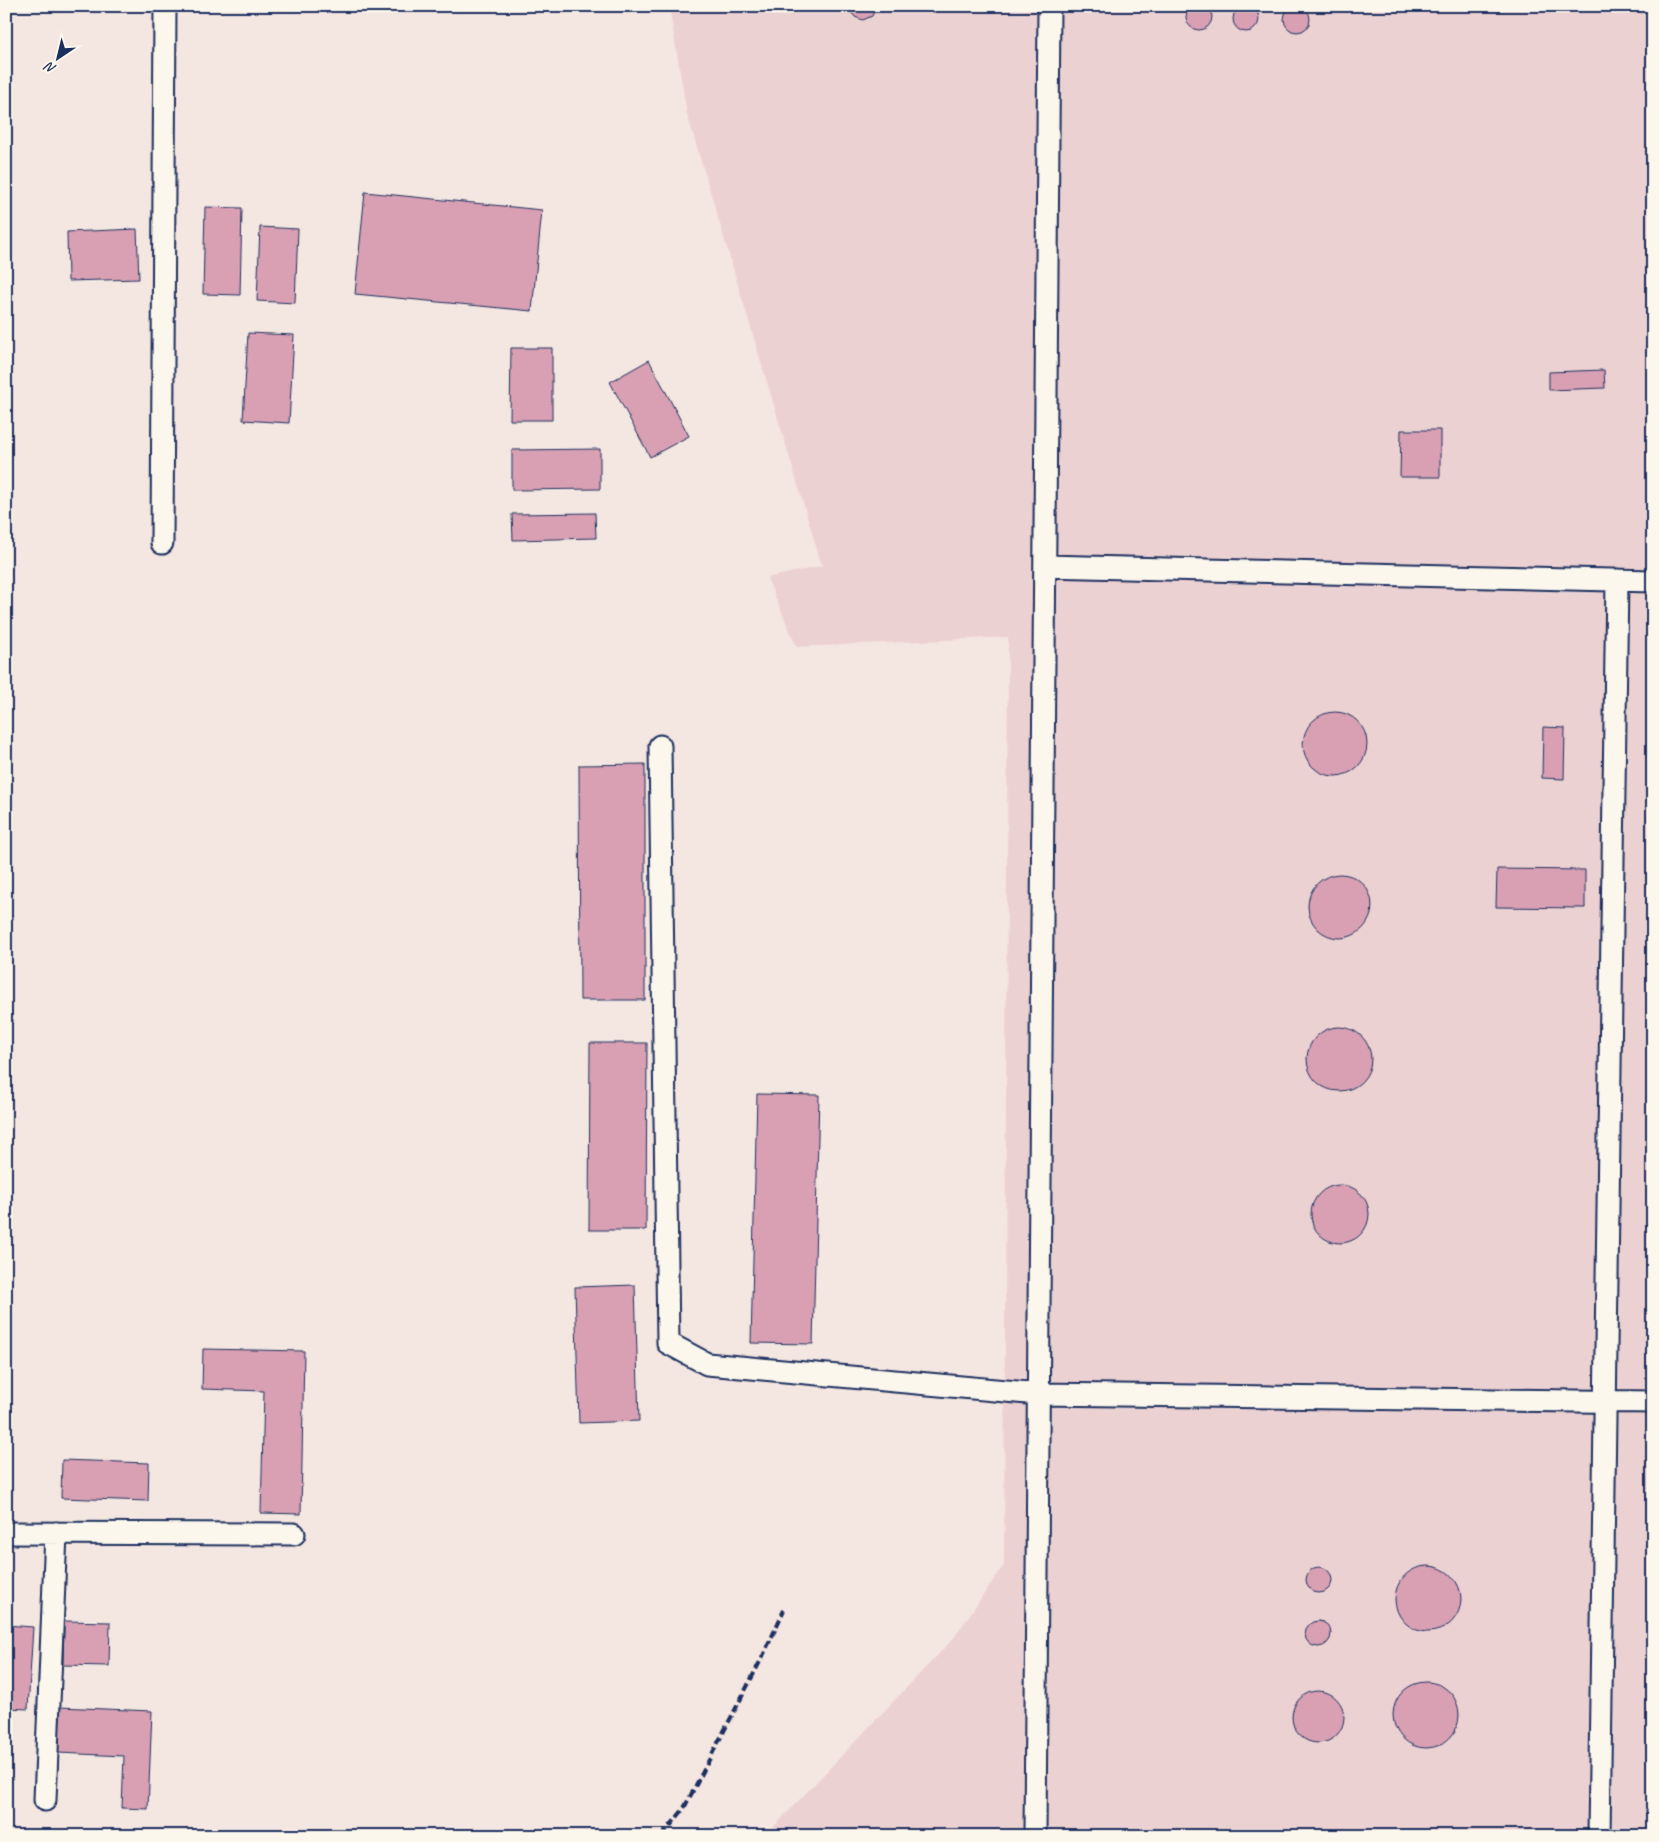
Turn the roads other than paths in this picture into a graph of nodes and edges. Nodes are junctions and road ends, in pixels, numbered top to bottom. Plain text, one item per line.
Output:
1 (165, 6) edge
2 (1049, 6) edge
3 (162, 543) dead end
4 (1045, 566) junction
5 (1617, 580) junction
6 (1653, 581) edge
7 (660, 746) dead end
8 (1039, 1394) junction
9 (1606, 1401) junction
10 (1653, 1402) edge
11 (6, 1533) edge
12 (56, 1533) junction
13 (294, 1534) dead end
14 (45, 1800) dead end
15 (1036, 1836) edge
16 (1599, 1836) edge

1 - 3 street
2 - 4 street
4 - 5 street
4 - 8 street
5 - 6 street
5 - 9 street
7 - 8 street
8 - 9 street
8 - 15 street
9 - 10 street
9 - 16 street
11 - 12 street
12 - 13 street
12 - 14 street

